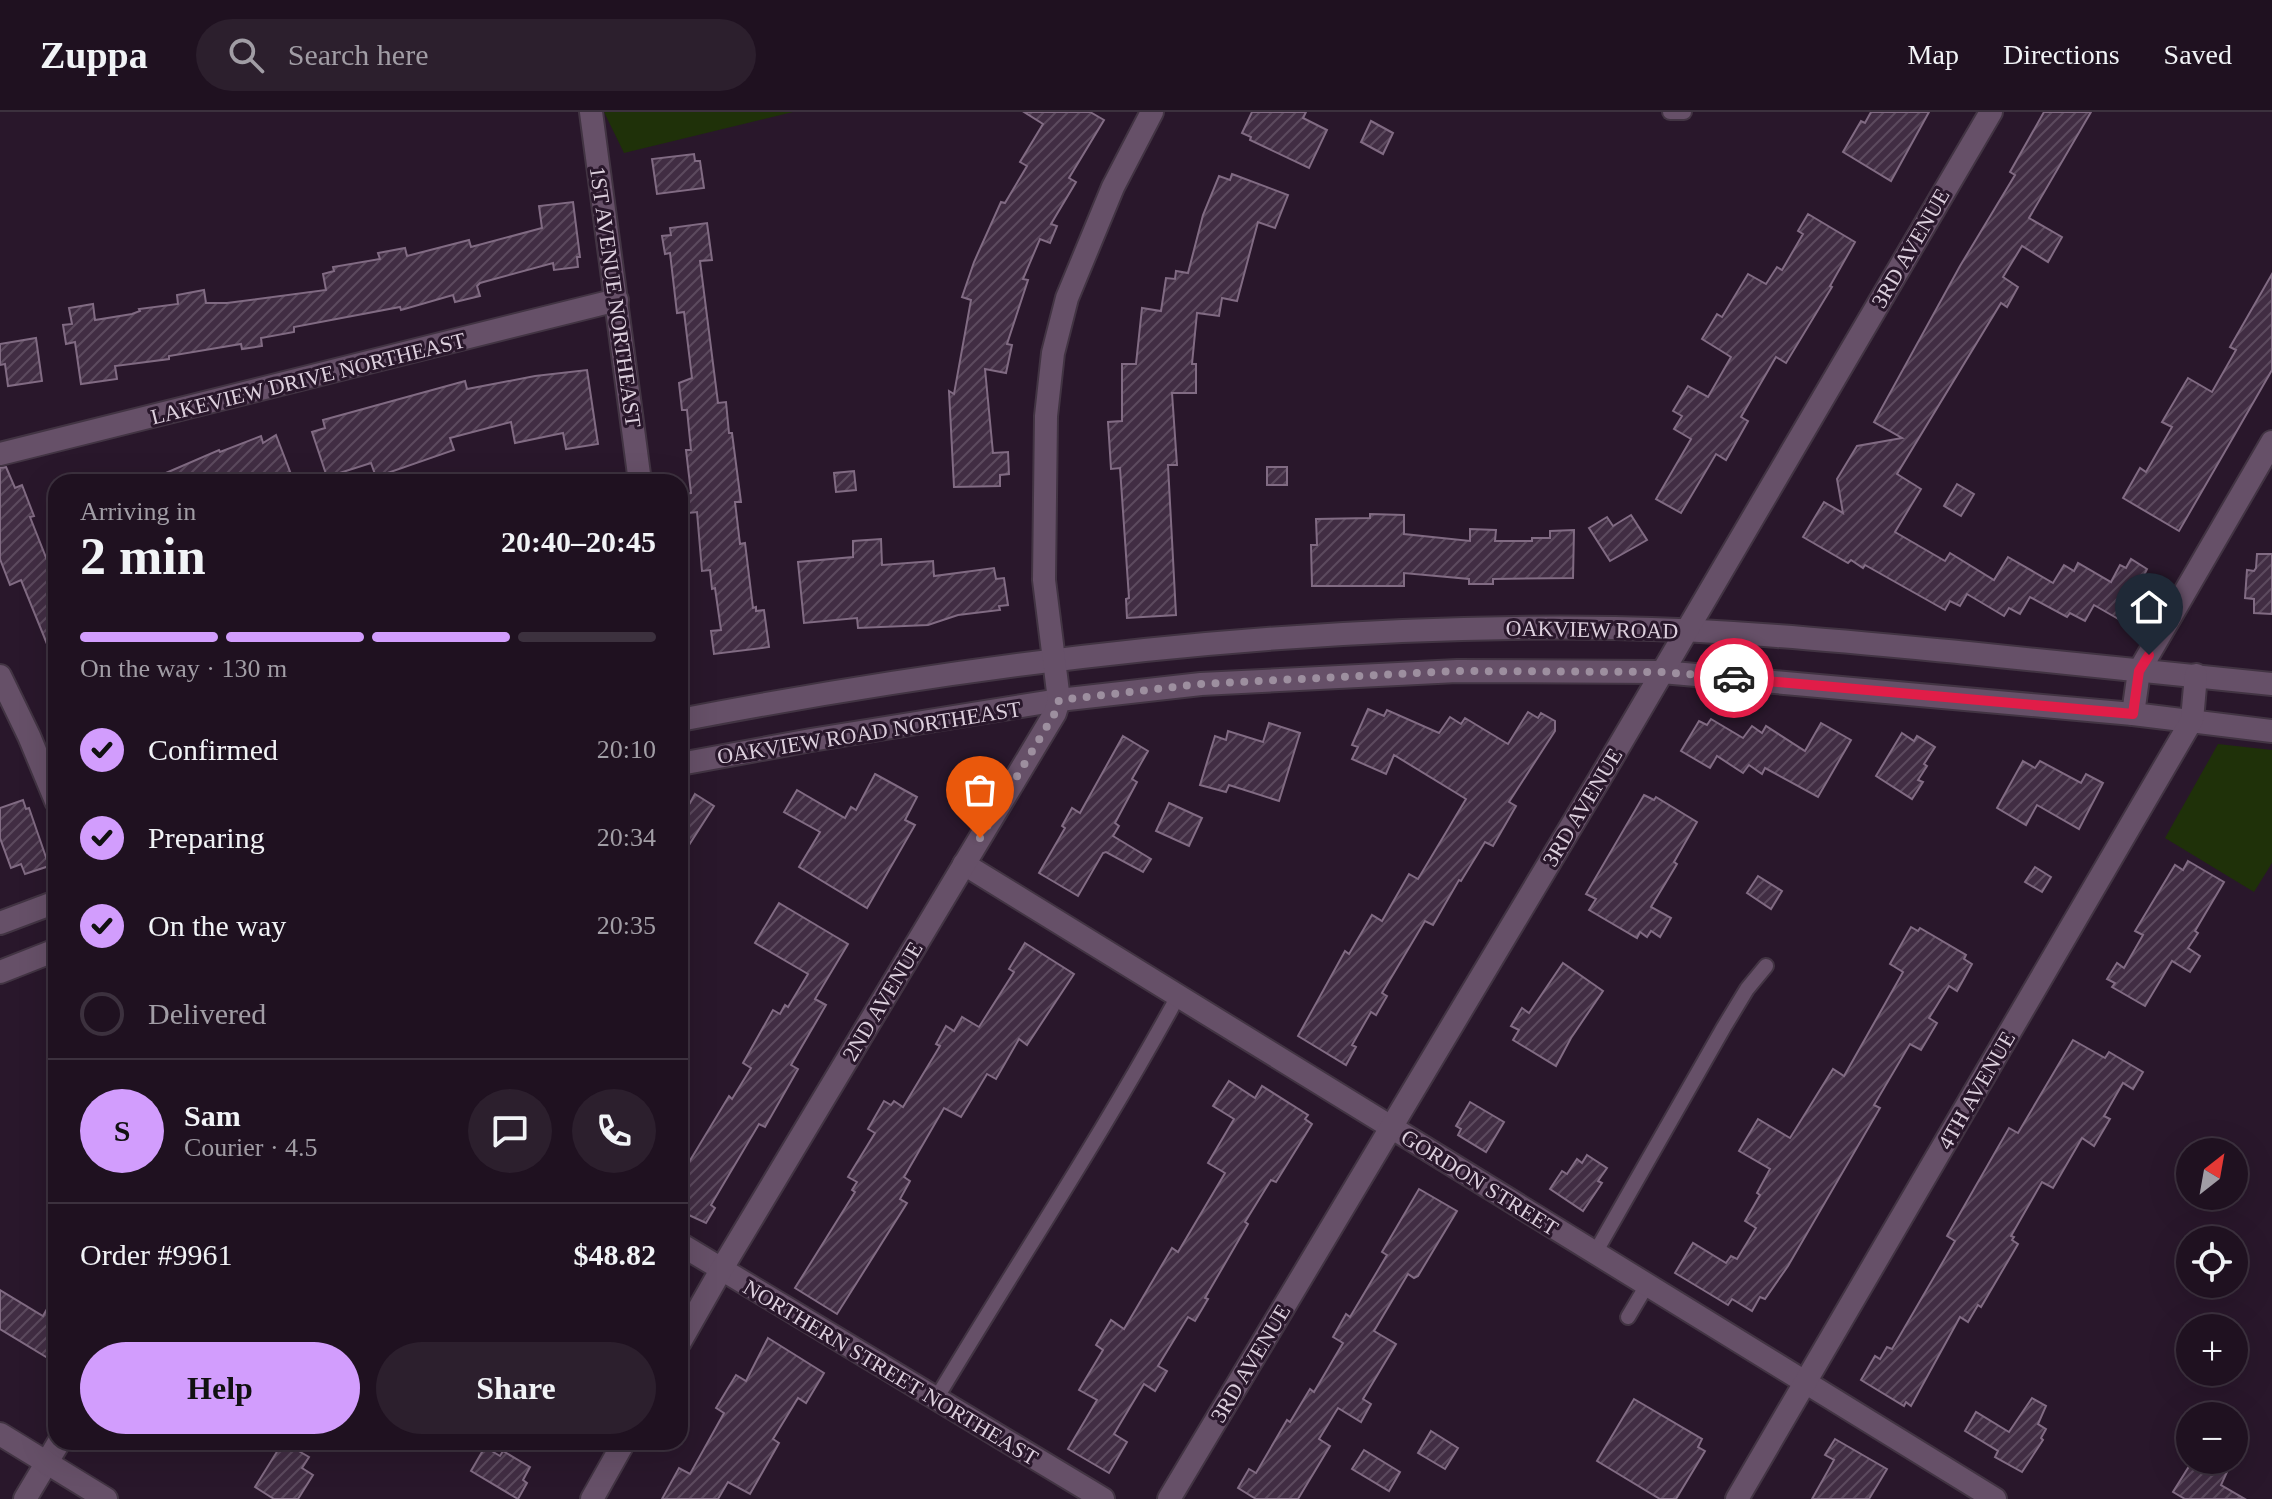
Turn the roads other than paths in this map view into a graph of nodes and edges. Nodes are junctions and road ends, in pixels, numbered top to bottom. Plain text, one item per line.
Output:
1 (591, 112) edge
2 (1152, 112) edge
3 (1670, 112) edge
4 (1684, 112) edge
5 (1991, 112) edge
6 (617, 300) junction
7 (2272, 442) edge
8 (0, 454) edge
9 (639, 474) edge
10 (1686, 631) junction
11 (1055, 661) junction
12 (2139, 671) junction
13 (1662, 672) junction
14 (2196, 675) junction
15 (0, 676) edge
16 (2272, 684) edge
17 (1059, 700) junction
18 (2133, 714) junction
19 (688, 718) edge
20 (2192, 720) junction
21 (2272, 731) edge
22 (688, 763) edge
23 (48, 782) edge
24 (964, 864) junction
25 (48, 905) edge
26 (0, 923) edge
27 (48, 953) edge
28 (1766, 966) dead end
29 (0, 972) edge
30 (1178, 996) junction
31 (1390, 1128) junction
32 (688, 1249) edge
33 (1595, 1253) junction
34 (721, 1270) junction
35 (1647, 1285) junction
36 (1628, 1317) dead end
37 (688, 1328) edge
38 (1805, 1383) junction
39 (936, 1399) junction
40 (0, 1434) edge
41 (54, 1450) edge
42 (620, 1450) edge
43 (46, 1462) junction
44 (25, 1499) edge
45 (106, 1499) edge
46 (592, 1499) edge
47 (1103, 1499) edge
48 (1169, 1499) edge
49 (1737, 1499) edge
50 (1995, 1499) edge

1 - 6 street, 1ST AVENUE NORTHEAST
2 - 11 street
3 - 4 lane
5 - 10 street, 3RD AVENUE
6 - 8 street, LAKEVIEW DRIVE NORTHEAST
6 - 9 street, 1ST AVENUE NORTHEAST
7 - 12 street
10 - 11 street, OAKVIEW ROAD
10 - 12 street, OAKVIEW ROAD
10 - 13 street, 3RD AVENUE
11 - 17 street
11 - 19 street, OAKVIEW ROAD NORTHEAST
12 - 14 street, OAKVIEW ROAD
12 - 18 street
13 - 17 street, OAKVIEW ROAD
13 - 18 street, OAKVIEW ROAD
13 - 31 street, 3RD AVENUE
14 - 16 street, OAKVIEW ROAD
14 - 20 street, 4TH AVENUE
15 - 23 street
17 - 22 street, OAKVIEW ROAD NORTHEAST
17 - 24 street, 2ND AVENUE
18 - 20 street, OAKVIEW ROAD
20 - 21 street, OAKVIEW ROAD
20 - 38 street, 4TH AVENUE
24 - 30 street, GORDON STREET
24 - 34 street, 2ND AVENUE
25 - 26 street
27 - 29 street
28 - 33 lane
30 - 31 street, GORDON STREET
30 - 39 lane
31 - 33 street, GORDON STREET
31 - 48 street, 3RD AVENUE
32 - 34 street, NORTHERN STREET NORTHEAST
33 - 35 street, GORDON STREET
34 - 37 street, 2ND AVENUE
34 - 39 street, NORTHERN STREET NORTHEAST
35 - 36 lane
35 - 38 street, GORDON STREET
38 - 49 street, 4TH AVENUE
38 - 50 street, GORDON STREET
39 - 47 street, NORTHERN STREET NORTHEAST
40 - 43 street
41 - 43 street
42 - 46 street
43 - 44 street
43 - 45 street

